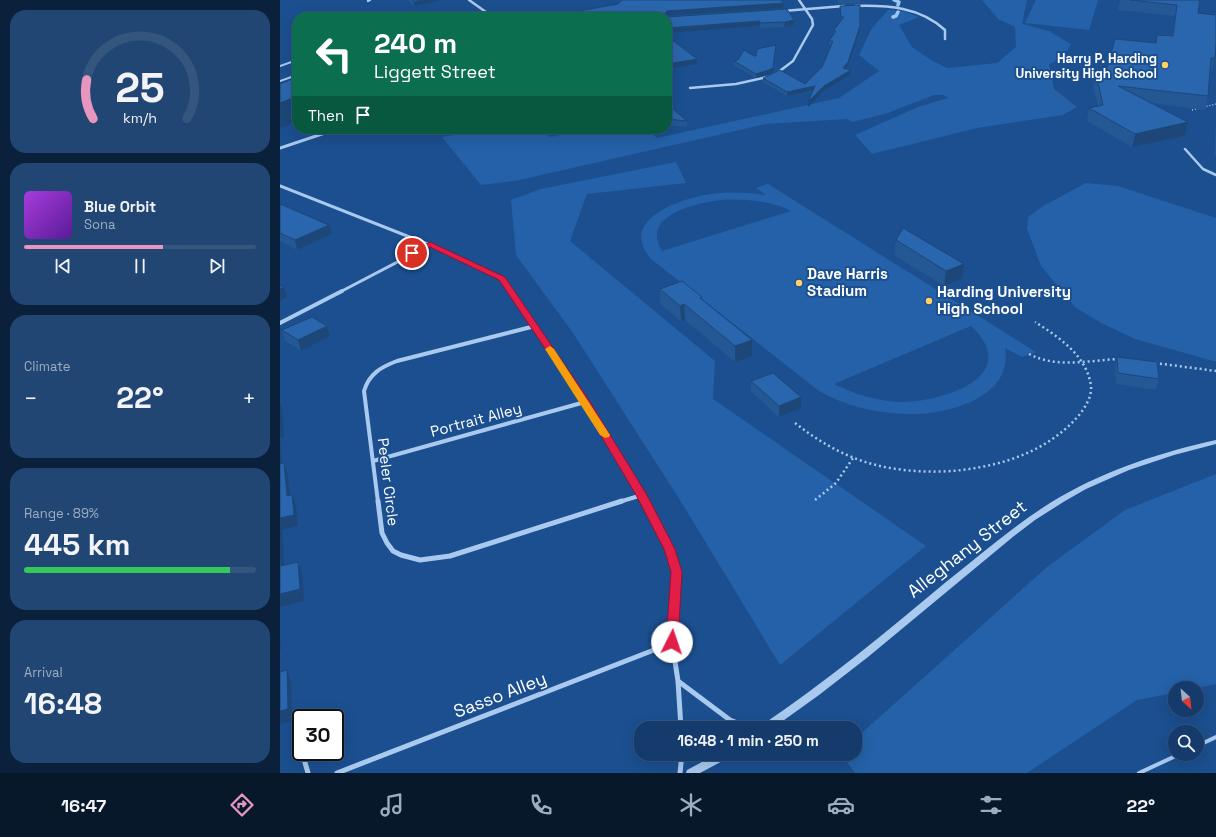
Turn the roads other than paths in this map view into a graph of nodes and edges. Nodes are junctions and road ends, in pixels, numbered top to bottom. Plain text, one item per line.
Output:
1 (469, 0) edge
2 (799, 0) edge
3 (847, 6) edge
4 (853, 6) edge
5 (806, 9) junction
6 (776, 11) edge
7 (486, 12) edge
8 (945, 39) dead end
9 (292, 62) edge
10 (280, 66) edge
11 (292, 77) edge
12 (280, 81) edge
13 (690, 88) dead end
14 (322, 134) edge
15 (280, 148) edge
16 (1185, 149) dead end
17 (1216, 175) edge
18 (280, 186) edge
19 (430, 245) junction
20 (280, 323) edge
21 (535, 326) junction
22 (585, 402) junction
23 (1216, 442) edge
24 (373, 461) junction
25 (642, 495) junction
26 (672, 642) junction
27 (678, 681) junction
28 (681, 721) edge
29 (732, 721) edge
30 (776, 721) edge
31 (1216, 737) edge
32 (1204, 743) edge
33 (1168, 760) edge
34 (305, 761) edge
35 (681, 761) edge
36 (713, 761) edge
37 (308, 773) edge
38 (337, 773) edge
39 (680, 773) edge
40 (691, 773) edge
41 (1139, 773) edge

1 - 7 street
2 - 5 street
3 - 5 street
4 - 8 street
5 - 6 street
5 - 13 street
9 - 10 lane
11 - 12 lane
14 - 15 street
16 - 17 lane
18 - 19 street
19 - 20 street
19 - 21 street
21 - 22 street
21 - 24 street, Peeler Circle
22 - 24 street, Portrait Alley
22 - 25 street
23 - 30 street, Alleghany Street
24 - 25 street, Peeler Circle
25 - 26 street
26 - 27 street
26 - 38 street, Sasso Alley
27 - 28 street
27 - 29 street
31 - 32 lane
33 - 41 lane
34 - 37 street
35 - 39 street
36 - 40 street

